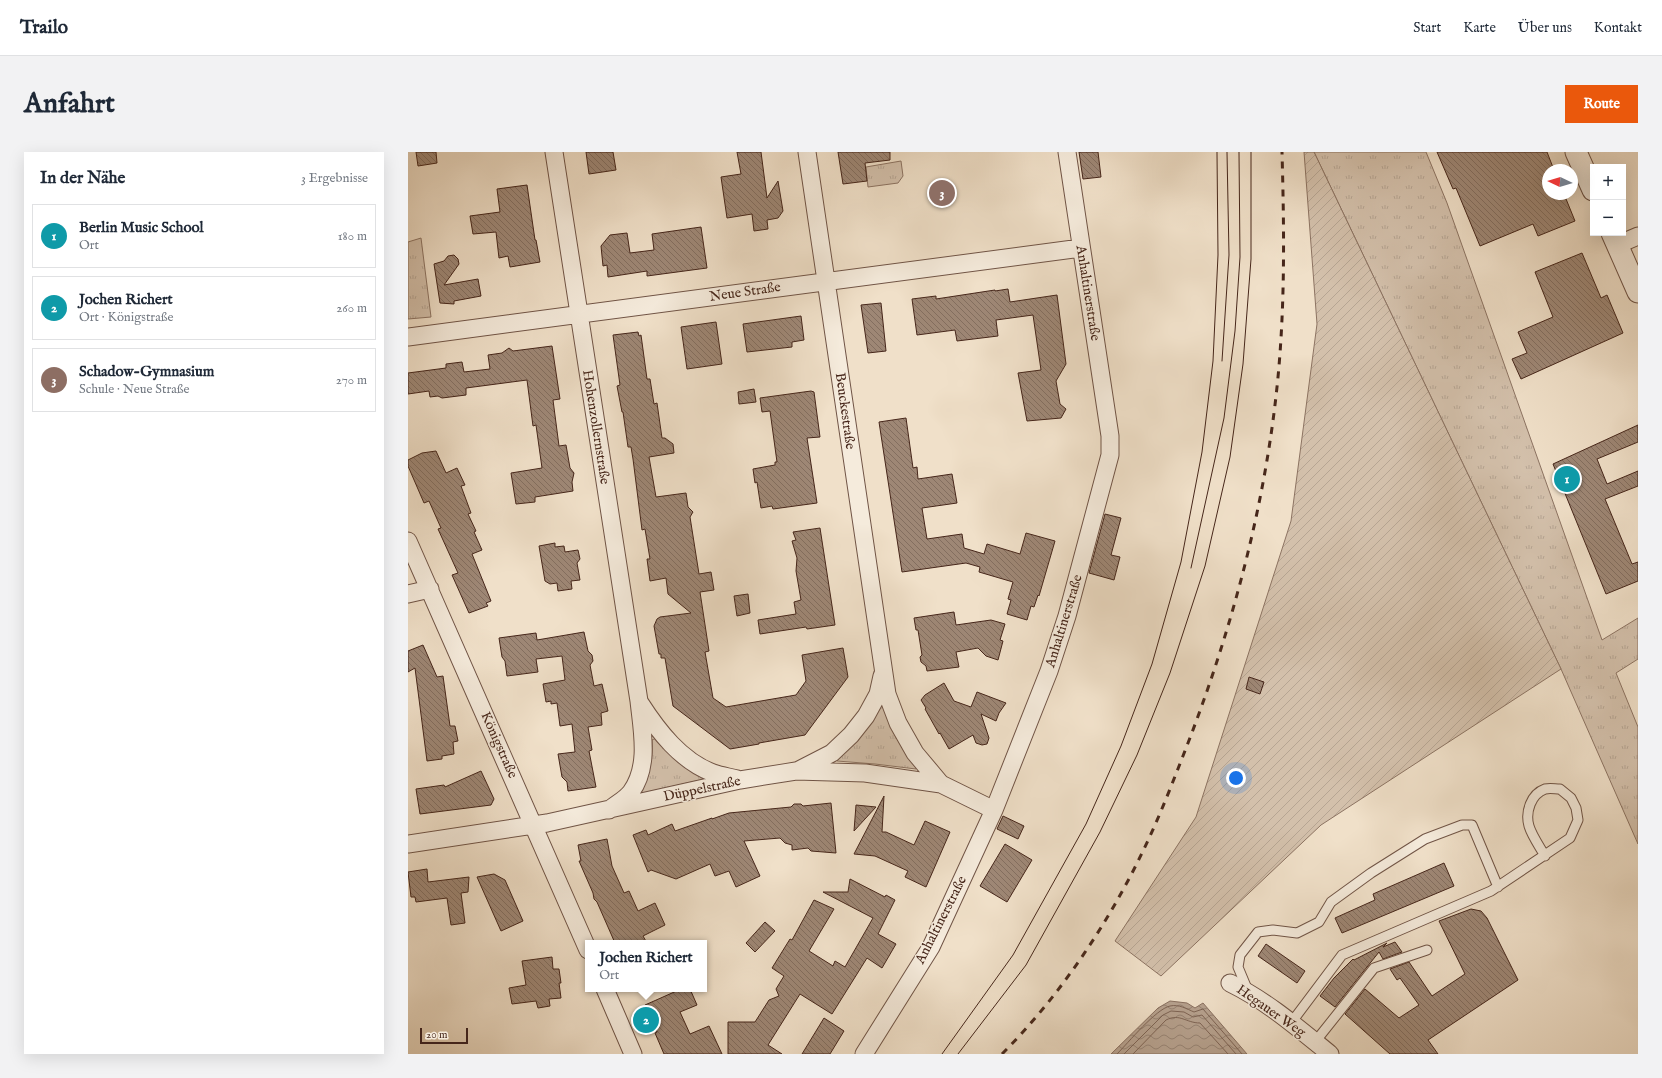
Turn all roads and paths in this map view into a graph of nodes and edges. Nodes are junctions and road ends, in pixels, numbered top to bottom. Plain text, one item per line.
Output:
1 (554, 152) edge
2 (807, 152) edge
3 (1067, 152) edge
4 (1576, 152) edge
5 (1590, 183) edge
6 (1638, 236) edge
7 (1614, 239) edge
8 (1081, 248) junction
9 (826, 282) junction
10 (1638, 292) edge
11 (579, 314) junction
12 (408, 337) edge
13 (408, 541) edge
14 (430, 589) junction
15 (408, 594) edge
16 (883, 670) junction
17 (639, 701) junction
18 (796, 772) junction
19 (740, 780) junction
20 (941, 784) junction
21 (609, 810) junction
22 (994, 810) junction
23 (534, 826) junction
24 (408, 844) edge
25 (1545, 856) junction
26 (1498, 887) junction
27 (585, 943) edge
28 (1427, 950) dead end
29 (1230, 983) dead end
30 (606, 992) edge
31 (1248, 992) junction
32 (1291, 1023) junction
33 (1315, 1042) junction
34 (634, 1054) edge
35 (864, 1054) edge
36 (1330, 1054) edge

1 - 11 street, Hohenzollernstraße
2 - 9 street, Beuckestraße
3 - 8 street, Anhaltinerstraße
4 - 5 street
6 - 7 street
7 - 10 street
8 - 9 street, Neue Straße
8 - 22 street, Anhaltinerstraße
9 - 11 street, Neue Straße
9 - 16 street, Beuckestraße
11 - 12 street, Neue Straße
11 - 17 street, Hohenzollernstraße
13 - 14 street, Königstraße
14 - 15 street
14 - 23 street, Königstraße
16 - 18 street, Beuckestraße
16 - 20 street, Beuckestraße
17 - 19 street, Hohenzollernstraße
17 - 21 street, Hohenzollernstraße
18 - 19 street, Düppelstraße
18 - 20 street, Düppelstraße
19 - 21 street, Düppelstraße
20 - 22 street, Düppelstraße
21 - 23 street, Düppelstraße
22 - 35 street, Anhaltinerstraße
23 - 24 street, Düppelstraße
23 - 27 street, Königstraße
25 - 25 lane
25 - 26 lane
26 - 31 lane
26 - 32 lane
28 - 33 lane
29 - 31 street, Hegauer Weg
30 - 34 street
31 - 32 street, Hegauer Weg
32 - 33 street, Hegauer Weg
33 - 36 street, Hegauer Weg

